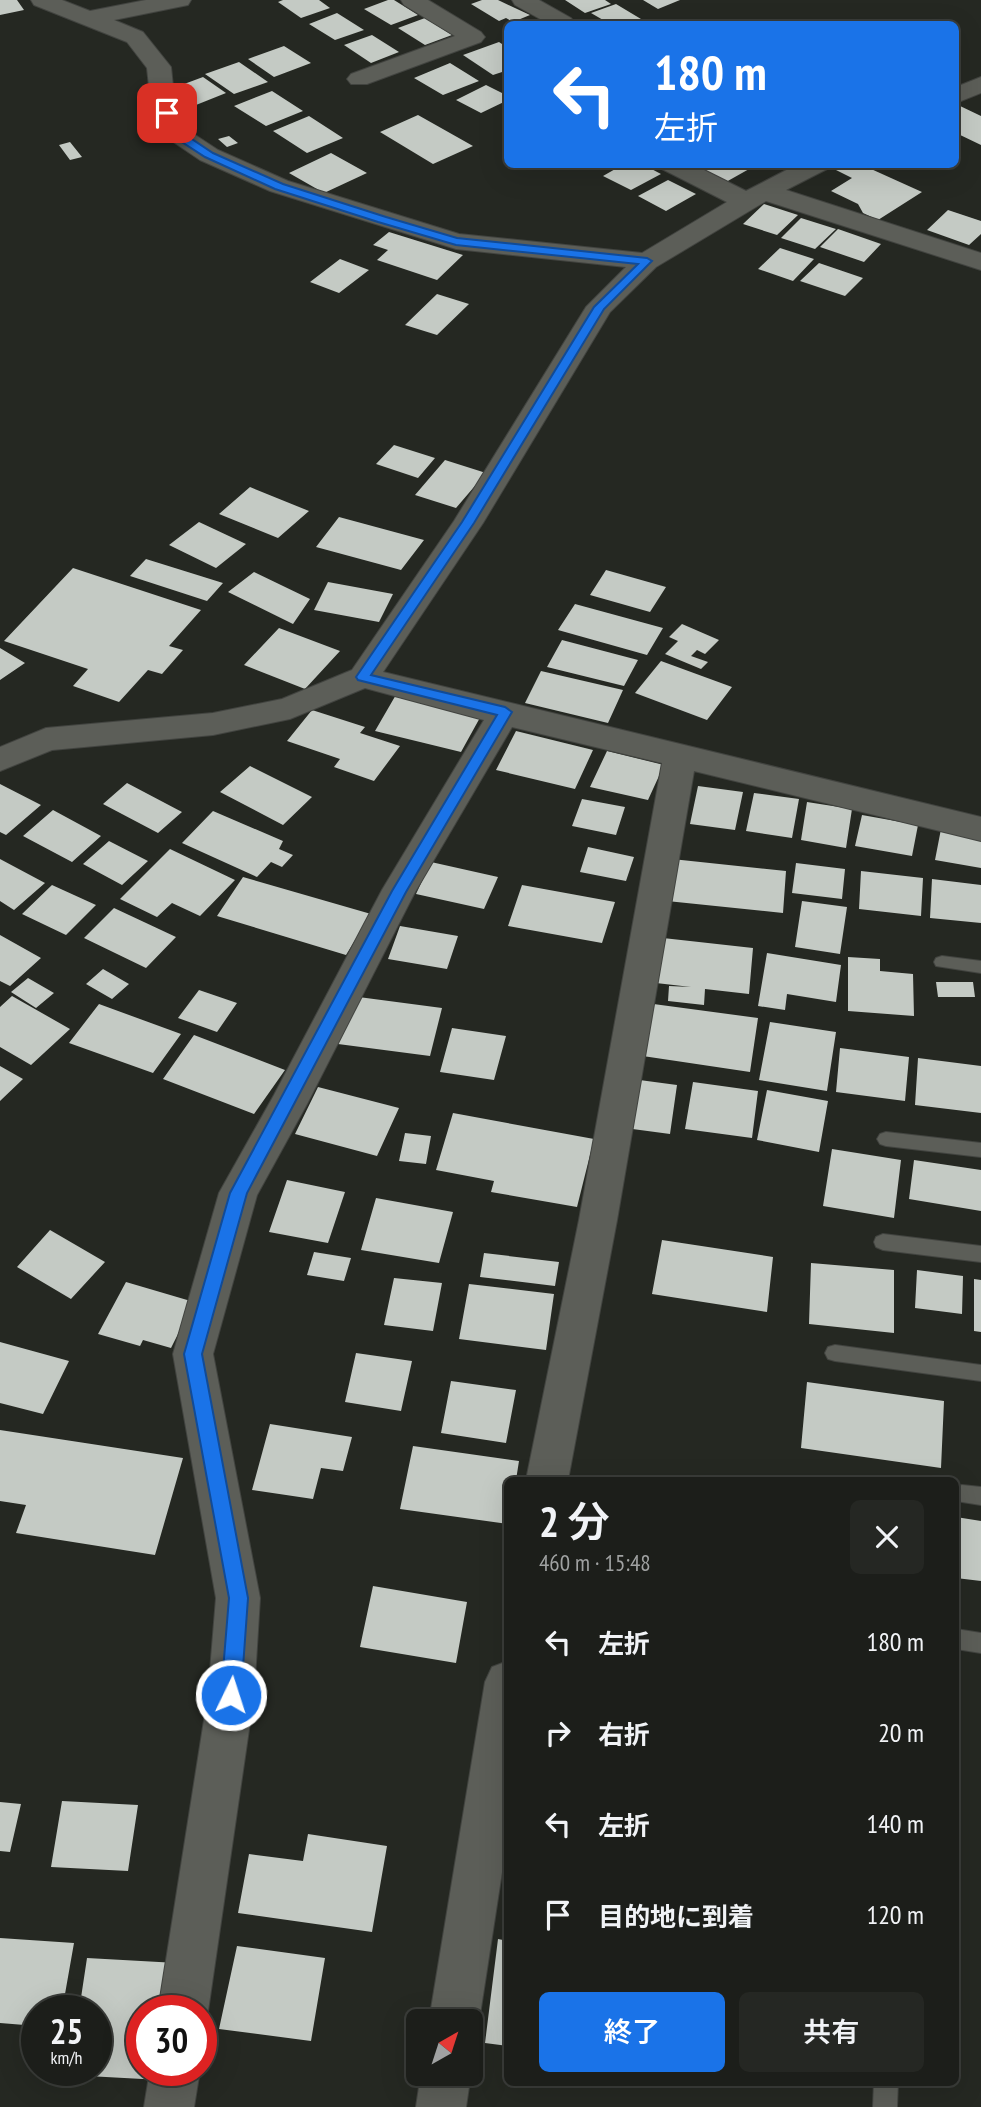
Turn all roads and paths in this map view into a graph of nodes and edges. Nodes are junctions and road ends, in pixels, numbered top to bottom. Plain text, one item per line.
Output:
1 (42, 0) edge
2 (180, 0) edge
3 (412, 0) edge
4 (523, 0) edge
5 (86, 19) junction
6 (560, 21) edge
7 (359, 79) dead end
8 (981, 84) edge
9 (959, 95) edge
10 (681, 168) edge
11 (810, 168) edge
12 (756, 197) junction
13 (647, 261) junction
14 (981, 262) edge
15 (363, 677) junction
16 (505, 712) junction
17 (680, 756) junction
18 (0, 760) edge
19 (981, 829) edge
20 (942, 962) dead end
21 (981, 967) edge
22 (886, 1139) dead end
23 (981, 1150) edge
24 (883, 1242) dead end
25 (981, 1254) edge
26 (835, 1353) dead end
27 (981, 1373) edge
28 (548, 1477) edge
29 (959, 1639) edge
30 (981, 1643) edge
31 (504, 1707) edge
32 (186, 1995) edge
33 (456, 2009) edge
34 (172, 2086) edge
35 (444, 2086) edge
36 (886, 2086) edge
37 (169, 2107) edge
38 (441, 2107) edge
39 (885, 2107) edge

1 - 5 street
2 - 5 street
3 - 7 street
4 - 6 street
5 - 13 street
8 - 9 street
10 - 12 street
11 - 12 street
12 - 13 street
12 - 14 street
13 - 15 street
15 - 16 street
15 - 18 street
16 - 17 street
16 - 32 street
17 - 19 street
17 - 28 street
20 - 21 lane
22 - 23 lane
24 - 25 lane
26 - 27 lane
29 - 30 lane
31 - 33 street
34 - 37 street
35 - 38 street
36 - 39 lane

